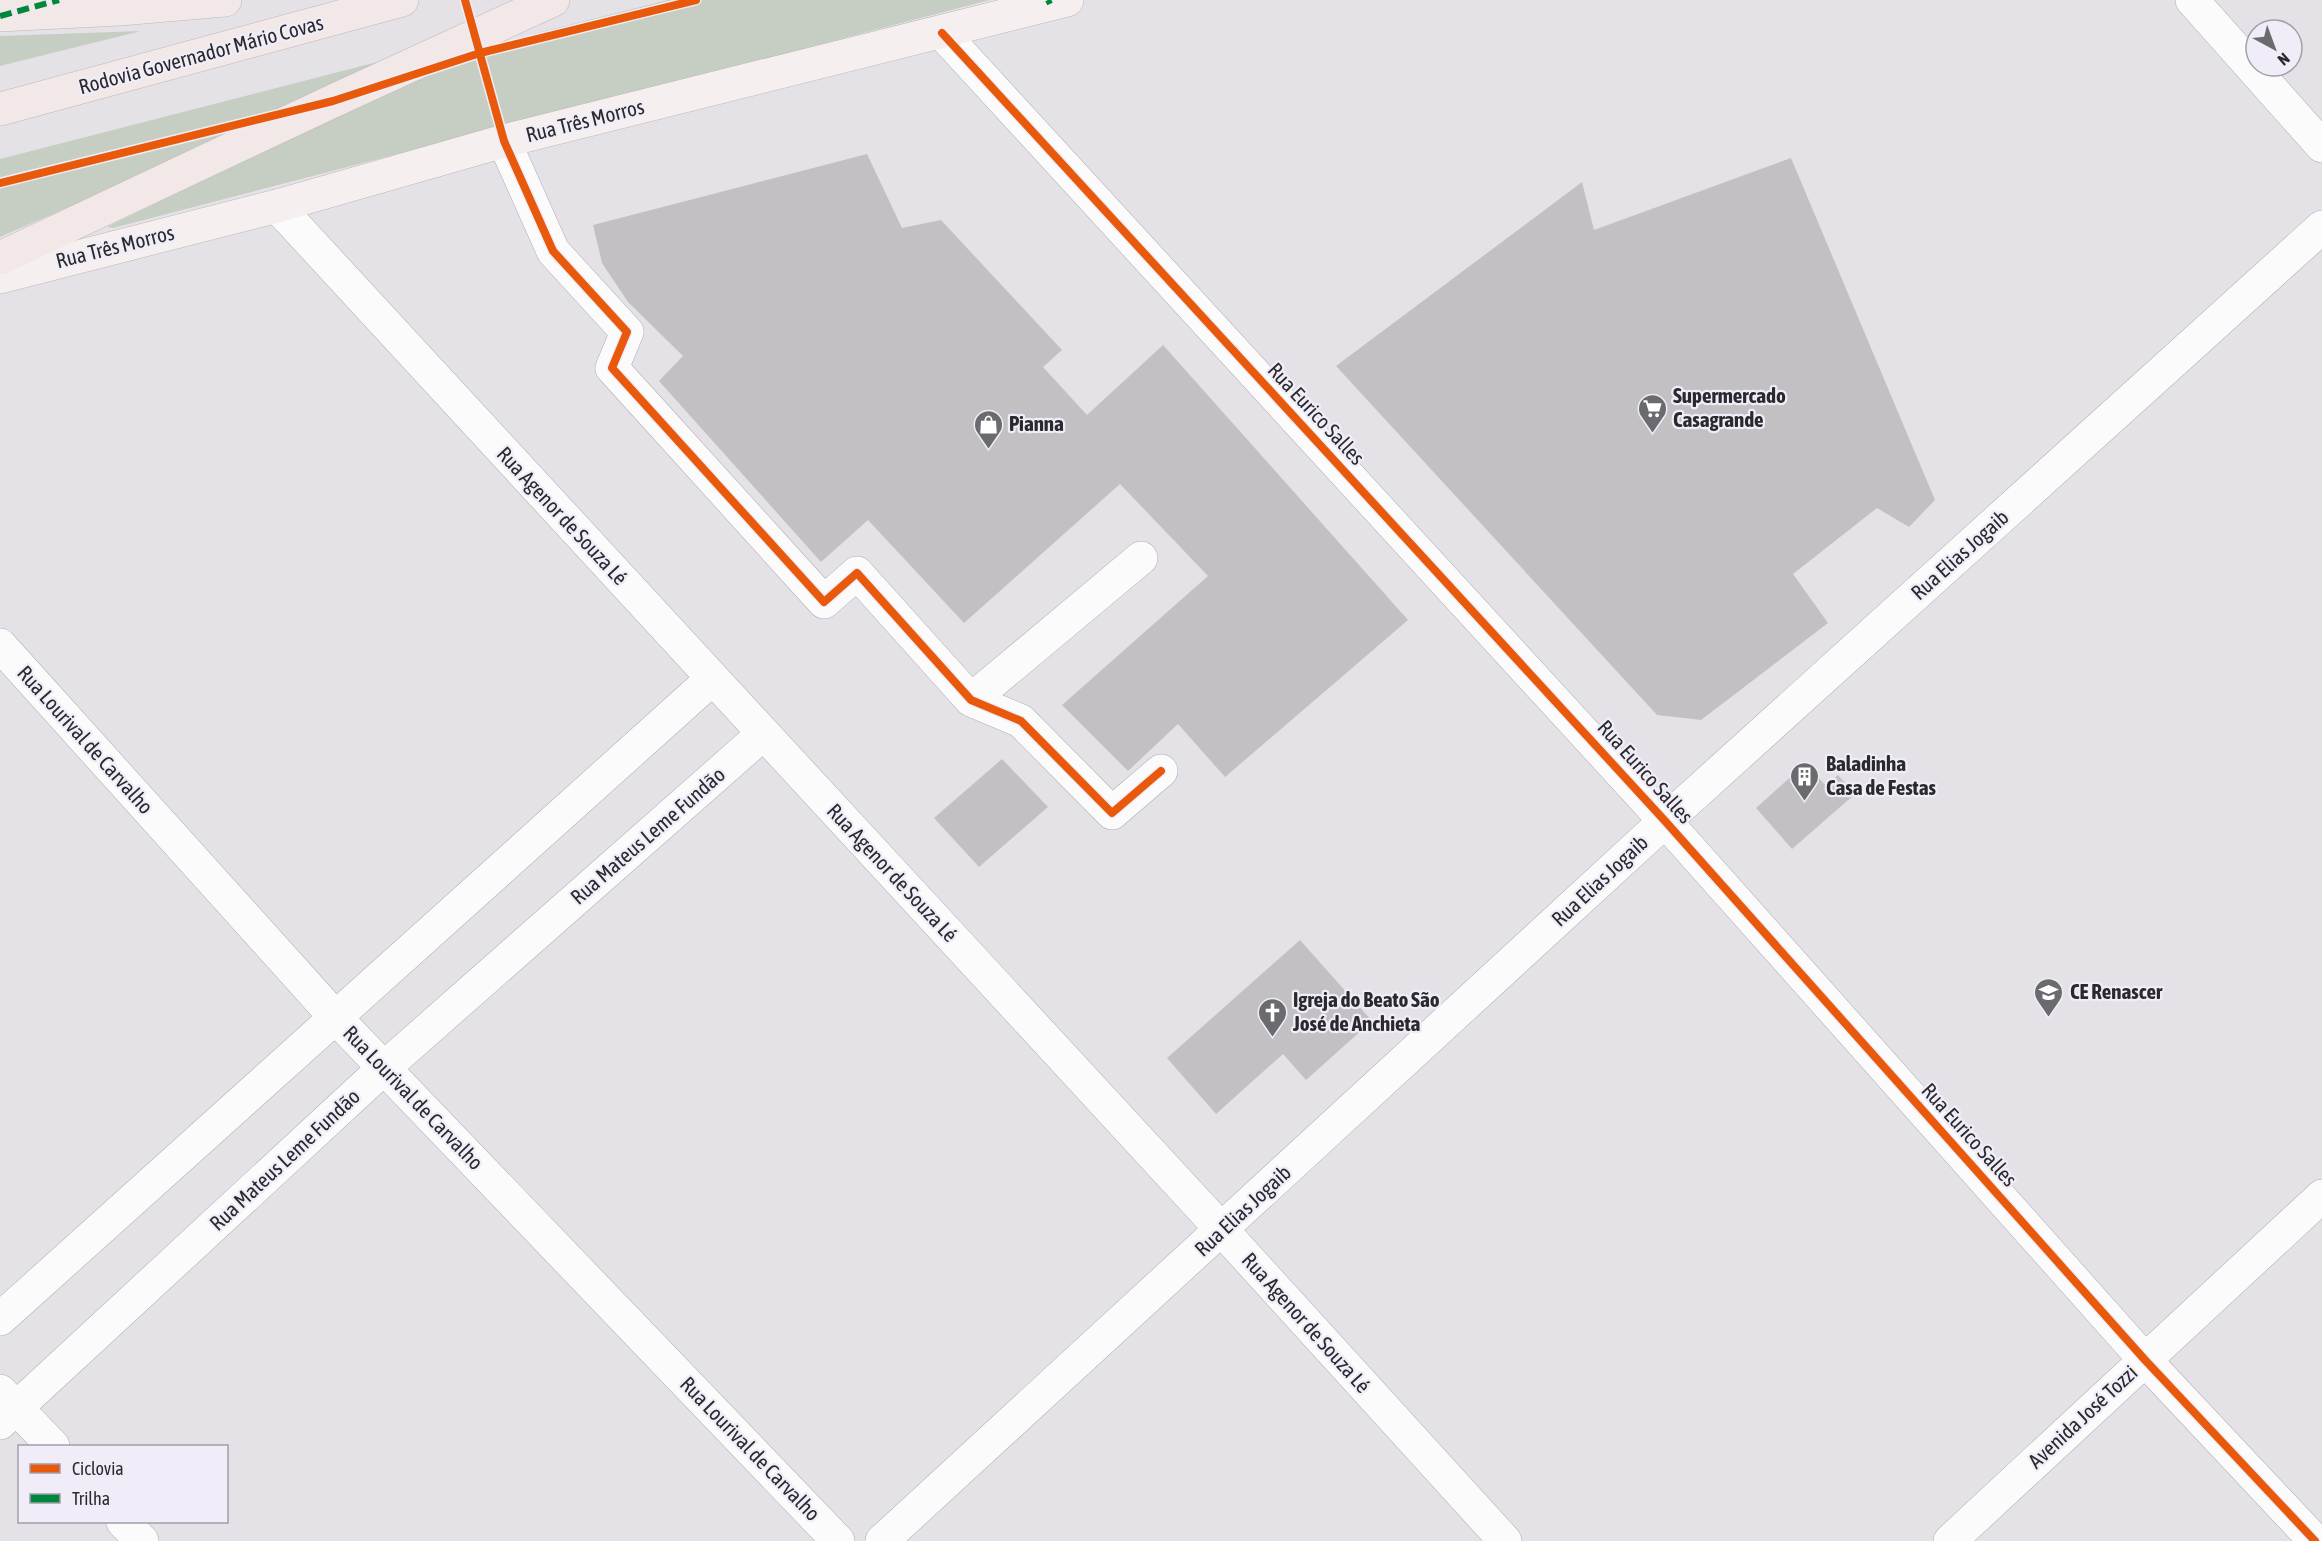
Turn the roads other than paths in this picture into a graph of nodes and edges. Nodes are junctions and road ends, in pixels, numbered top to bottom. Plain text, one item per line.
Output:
1 (225, 0) edge
2 (402, 0) edge
3 (553, 0) edge
4 (1067, 0) edge
5 (2192, 0) edge
6 (0, 15) edge
7 (942, 33) junction
8 (0, 109) edge
9 (504, 141) junction
10 (2322, 146) edge
11 (277, 206) junction
12 (2322, 227) edge
13 (0, 258) edge
14 (0, 277) edge
15 (1141, 558) dead end
16 (0, 645) edge
17 (712, 679) junction
18 (971, 700) junction
19 (763, 734) junction
20 (1161, 771) dead end
21 (1665, 821) junction
22 (336, 1018) junction
23 (384, 1068) junction
24 (2322, 1196) edge
25 (1222, 1230) junction
26 (0, 1319) edge
27 (2145, 1360) junction
28 (6, 1407) edge
29 (52, 1445) edge
30 (125, 1523) edge
31 (142, 1541) edge
32 (838, 1541) edge
33 (882, 1541) edge
34 (1505, 1541) edge
35 (1950, 1541) edge
36 (2315, 1541) edge

1 - 6 highway
2 - 8 highway, Rodovia Governador Mário Covas
3 - 13 highway
4 - 7 main road, Rua Três Morros
5 - 10 street
7 - 9 main road, Rua Três Morros
7 - 21 street, Rua Eurico Salles
9 - 11 main road, Rua Três Morros
9 - 18 street
11 - 14 main road, Rua Três Morros
11 - 17 street, Rua Agenor de Souza Lé
12 - 21 street, Rua Elias Jogaib
15 - 18 street
16 - 22 street, Rua Lourival de Carvalho
17 - 19 street, Rua Agenor de Souza Lé
17 - 22 street
18 - 20 street
19 - 23 street, Rua Mateus Leme Fundão
19 - 25 street, Rua Agenor de Souza Lé
21 - 25 street, Rua Elias Jogaib
21 - 27 street, Rua Eurico Salles
22 - 23 street, Rua Lourival de Carvalho
22 - 26 street
23 - 28 street, Rua Mateus Leme Fundão
23 - 32 street, Rua Lourival de Carvalho
24 - 27 street, Avenida José Tozzi
25 - 33 street, Rua Elias Jogaib
25 - 34 street, Rua Agenor de Souza Lé
27 - 35 street, Avenida José Tozzi
27 - 36 street, Rua Eurico Salles
28 - 29 street
30 - 31 street

